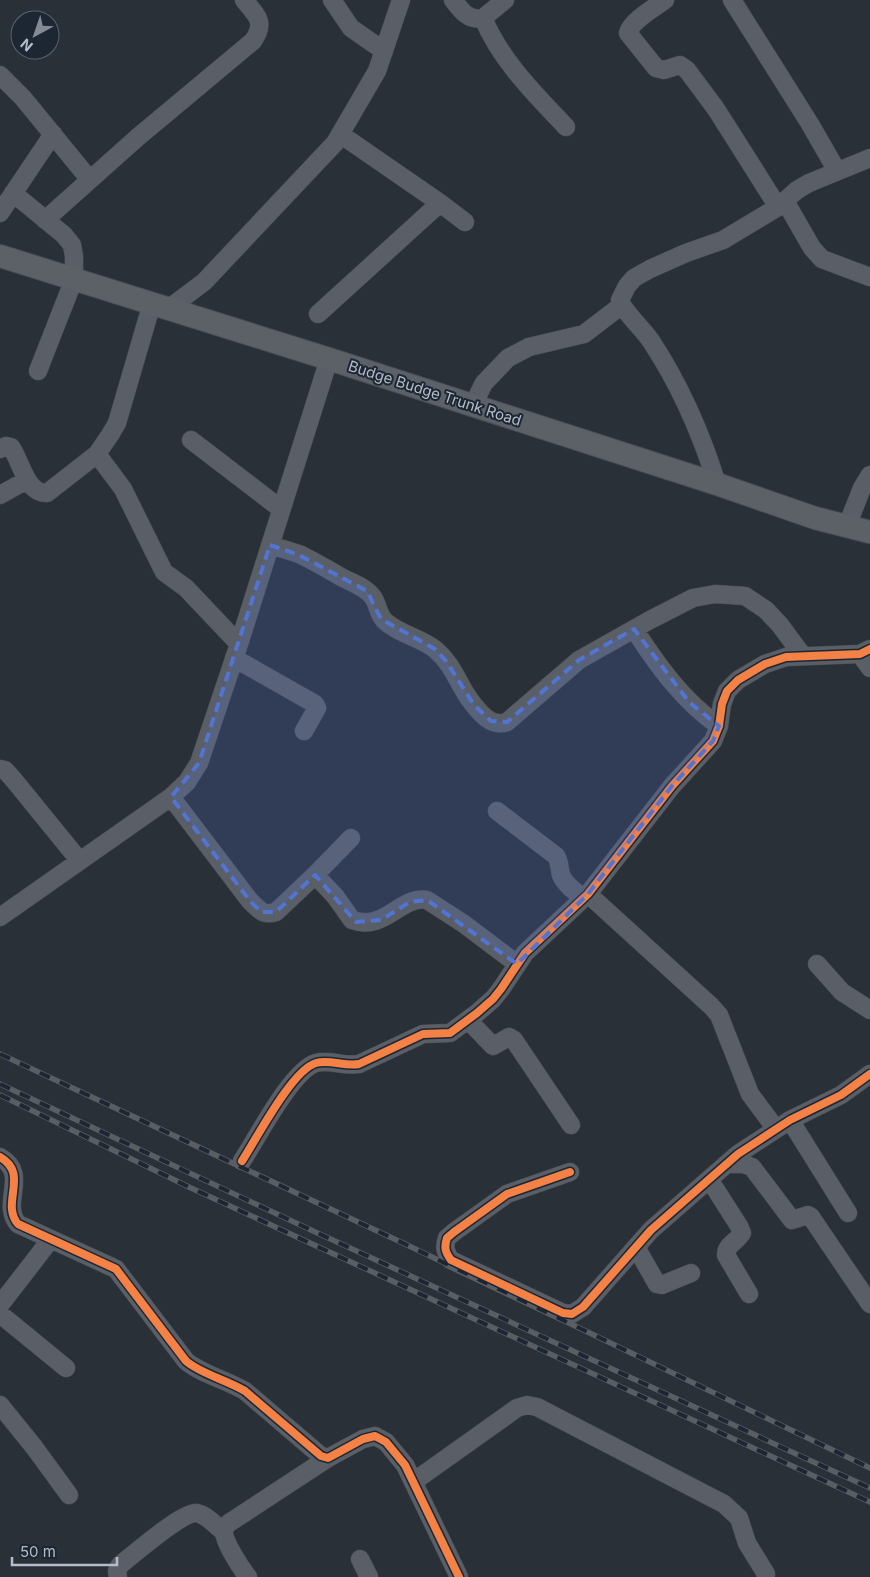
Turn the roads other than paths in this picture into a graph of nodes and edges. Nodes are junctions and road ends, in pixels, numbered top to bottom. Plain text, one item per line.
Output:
1 (244, 0) edge
2 (332, 0) edge
3 (401, 0) edge
4 (453, 0) edge
5 (505, 0) edge
6 (732, 0) edge
7 (657, 2) edge
8 (482, 18) junction
9 (384, 51) junction
10 (0, 75) edge
11 (566, 127) dead end
12 (53, 134) junction
13 (340, 134) junction
14 (870, 158) edge
15 (838, 172) junction
16 (90, 180) junction
17 (13, 192) junction
18 (440, 203) junction
19 (782, 204) junction
20 (0, 213) edge
21 (45, 220) junction
22 (465, 222) dead end
23 (0, 256) edge
24 (870, 277) edge
25 (74, 279) junction
26 (622, 305) junction
27 (160, 306) junction
28 (318, 314) dead end
29 (329, 359) junction
30 (38, 371) dead end
31 (473, 405) junction
32 (191, 440) dead end
33 (0, 450) edge
34 (97, 454) junction
35 (870, 474) edge
36 (27, 480) junction
37 (717, 484) junction
38 (0, 496) edge
39 (281, 509) junction
40 (847, 526) junction
41 (870, 532) edge
42 (270, 545) junction
43 (634, 629) junction
44 (236, 651) junction
45 (803, 656) junction
46 (866, 657) edge
47 (719, 726) junction
48 (304, 731) dead end
49 (0, 769) edge
50 (171, 797) junction
51 (497, 811) dead end
52 (351, 838) dead end
53 (79, 860) junction
54 (315, 875) junction
55 (585, 896) junction
56 (0, 917) edge
57 (517, 964) junction
58 (818, 964) dead end
59 (870, 1010) edge
60 (468, 1020) junction
61 (870, 1074) edge
62 (571, 1125) dead end
63 (783, 1125) junction
64 (0, 1157) edge
65 (242, 1161) dead end
66 (726, 1164) junction
67 (570, 1172) dead end
68 (709, 1179) junction
69 (848, 1213) dead end
70 (51, 1239) junction
71 (636, 1247) junction
72 (691, 1273) dead end
73 (749, 1294) dead end
74 (870, 1304) edge
75 (0, 1305) edge
76 (0, 1314) edge
77 (66, 1368) dead end
78 (0, 1405) edge
79 (328, 1458) junction
80 (414, 1482) junction
81 (69, 1495) dead end
82 (224, 1532) junction
83 (360, 1559) dead end
84 (766, 1574) dead end
85 (118, 1577) edge
86 (248, 1577) edge
87 (369, 1577) edge
88 (459, 1577) edge

1 - 16 street
2 - 9 street
3 - 9 street
4 - 8 street
5 - 8 street
6 - 15 street
7 - 19 street
8 - 11 street
9 - 13 street
10 - 12 street
12 - 16 street
12 - 17 street
13 - 18 street
13 - 27 street
14 - 15 street
15 - 19 street
16 - 21 street
17 - 20 street
17 - 21 street
18 - 22 street
18 - 28 street
19 - 24 street
19 - 26 street
21 - 25 street
23 - 25 main road, Budge Budge Trunk Road
25 - 27 main road, Budge Budge Trunk Road
25 - 30 street
26 - 31 street
26 - 37 street
27 - 29 main road, Budge Budge Trunk Road
27 - 34 street
29 - 31 main road, Budge Budge Trunk Road
29 - 39 street
31 - 37 main road, Budge Budge Trunk Road
32 - 39 street
33 - 36 street
34 - 36 street
34 - 44 street
35 - 40 street
36 - 38 street
37 - 40 main road, Budge Budge Trunk Road
39 - 42 street
40 - 41 main road, Budge Budge Trunk Road
42 - 43 street
42 - 44 street
43 - 45 street
43 - 47 street
44 - 48 street
44 - 50 street
45 - 46 street
45 - 47 street
47 - 55 street
49 - 53 street
50 - 53 street
50 - 54 street
51 - 55 street
52 - 54 street
53 - 56 street
54 - 57 street
55 - 57 street
55 - 63 street
57 - 60 street
58 - 59 street
60 - 62 street
60 - 65 street
61 - 63 street
63 - 66 street
63 - 69 street
64 - 70 street
66 - 68 street
66 - 74 street
67 - 71 street
68 - 71 street
68 - 73 street
70 - 75 street
70 - 79 street
71 - 72 street
76 - 77 street
78 - 81 street
79 - 80 street
79 - 82 street
80 - 84 street
80 - 88 street
82 - 85 street
82 - 86 street
83 - 87 street

